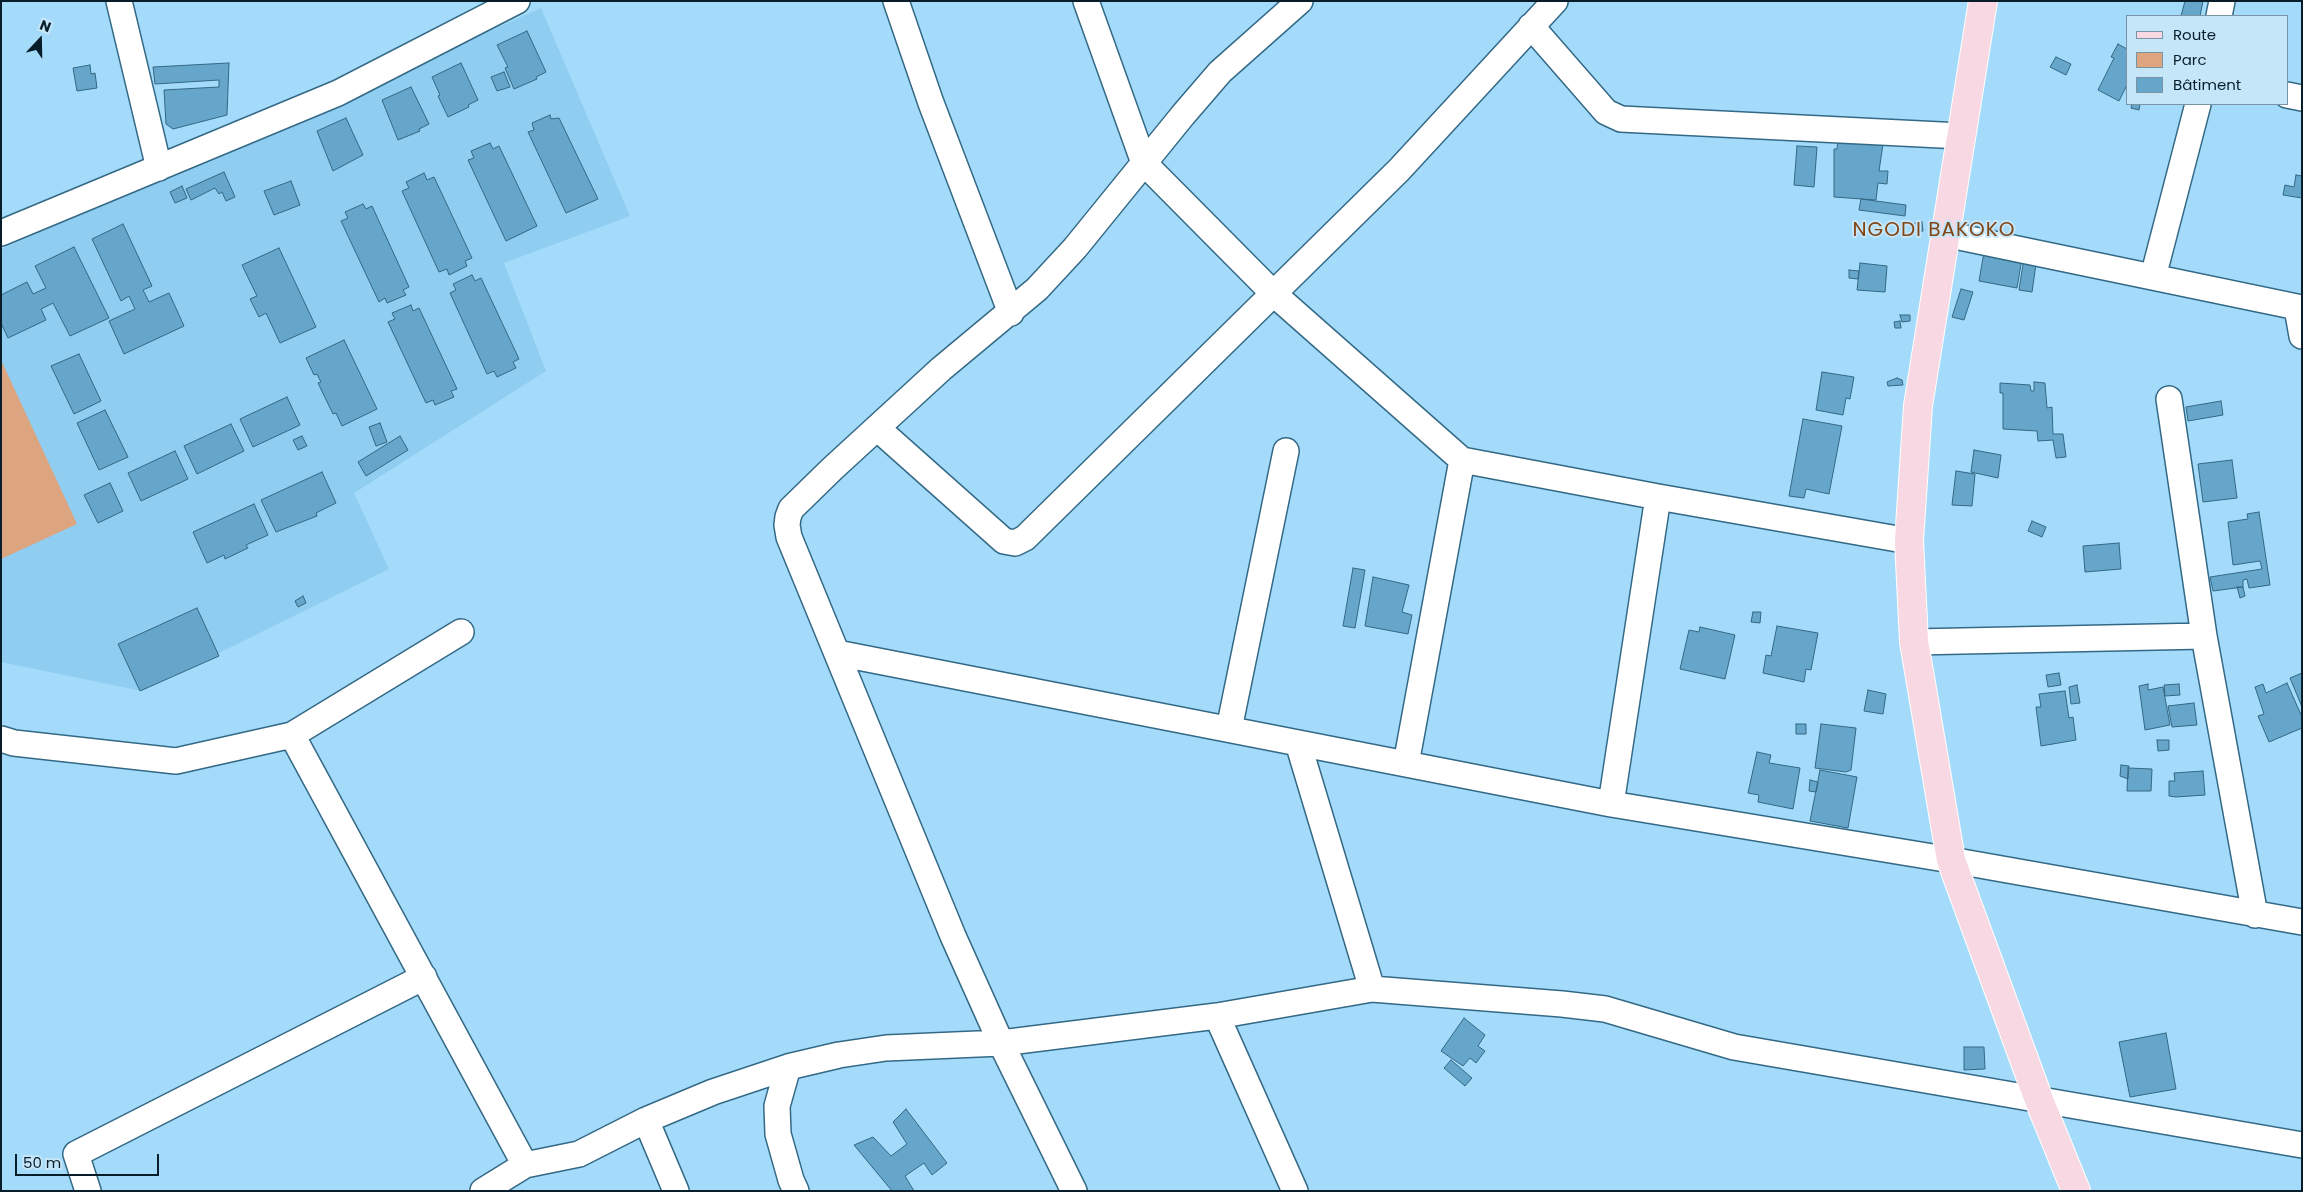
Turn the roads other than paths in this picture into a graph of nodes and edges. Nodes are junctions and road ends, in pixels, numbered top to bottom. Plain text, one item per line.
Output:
1 (119, 1) edge
2 (517, 1) edge
3 (896, 1) edge
4 (1086, 1) edge
5 (1300, 1) edge
6 (1555, 1) edge
7 (1983, 1) edge
8 (2222, 1) edge
9 (2219, 15) edge
10 (1531, 26) junction
11 (2288, 95) edge
12 (2302, 98) edge
13 (2198, 105) edge
14 (1961, 136) junction
15 (1144, 163) junction
16 (159, 168) junction
17 (1, 233) edge
18 (1945, 234) junction
19 (2153, 277) junction
20 (1274, 294) junction
21 (2300, 308) edge
22 (1011, 313) junction
23 (2302, 336) edge
24 (2169, 399) dead end
25 (877, 428) junction
26 (1286, 451) dead end
27 (1462, 460) junction
28 (1658, 498) junction
29 (1908, 541) junction
30 (461, 632) dead end
31 (2204, 636) junction
32 (1914, 642) junction
33 (837, 653) junction
34 (1229, 729) junction
35 (292, 735) junction
36 (1, 740) edge
37 (1298, 743) junction
38 (1406, 764) junction
39 (1611, 804) junction
40 (1951, 860) junction
41 (2255, 915) junction
42 (2302, 922) edge
43 (424, 977) junction
44 (1372, 989) junction
45 (1218, 1016) junction
46 (1001, 1043) junction
47 (788, 1067) junction
48 (2039, 1100) junction
49 (646, 1120) junction
50 (2302, 1145) edge
51 (525, 1165) junction
52 (88, 1191) edge
53 (483, 1191) edge
54 (676, 1191) edge
55 (796, 1191) edge
56 (1074, 1191) edge
57 (1296, 1191) edge
58 (2076, 1191) edge

1 - 16 street
2 - 16 street
3 - 22 street
4 - 15 street
5 - 15 street
6 - 10 street
7 - 14 main road
8 - 9 street
10 - 14 street
10 - 20 street
11 - 12 street
13 - 19 street
14 - 18 main road
15 - 20 street
15 - 22 street
16 - 17 street
18 - 19 street
18 - 29 main road
19 - 21 street
20 - 25 street
20 - 27 street
21 - 23 street
22 - 25 street
24 - 31 street
25 - 33 street
26 - 34 street
27 - 28 street
27 - 38 street
28 - 29 street
28 - 39 street
29 - 32 main road
30 - 35 street
31 - 32 street
31 - 41 street
32 - 40 main road
33 - 34 street
33 - 46 street
34 - 37 street
35 - 36 street
35 - 43 street
37 - 38 street
37 - 44 street
38 - 39 street
39 - 40 street
40 - 41 street
40 - 48 main road
41 - 42 street
43 - 51 street
43 - 52 street
44 - 45 street
44 - 48 street
45 - 46 street
45 - 57 street
46 - 47 street
46 - 56 street
47 - 49 street
47 - 55 street
48 - 50 street
48 - 58 main road
49 - 51 street
49 - 54 street
51 - 53 street

